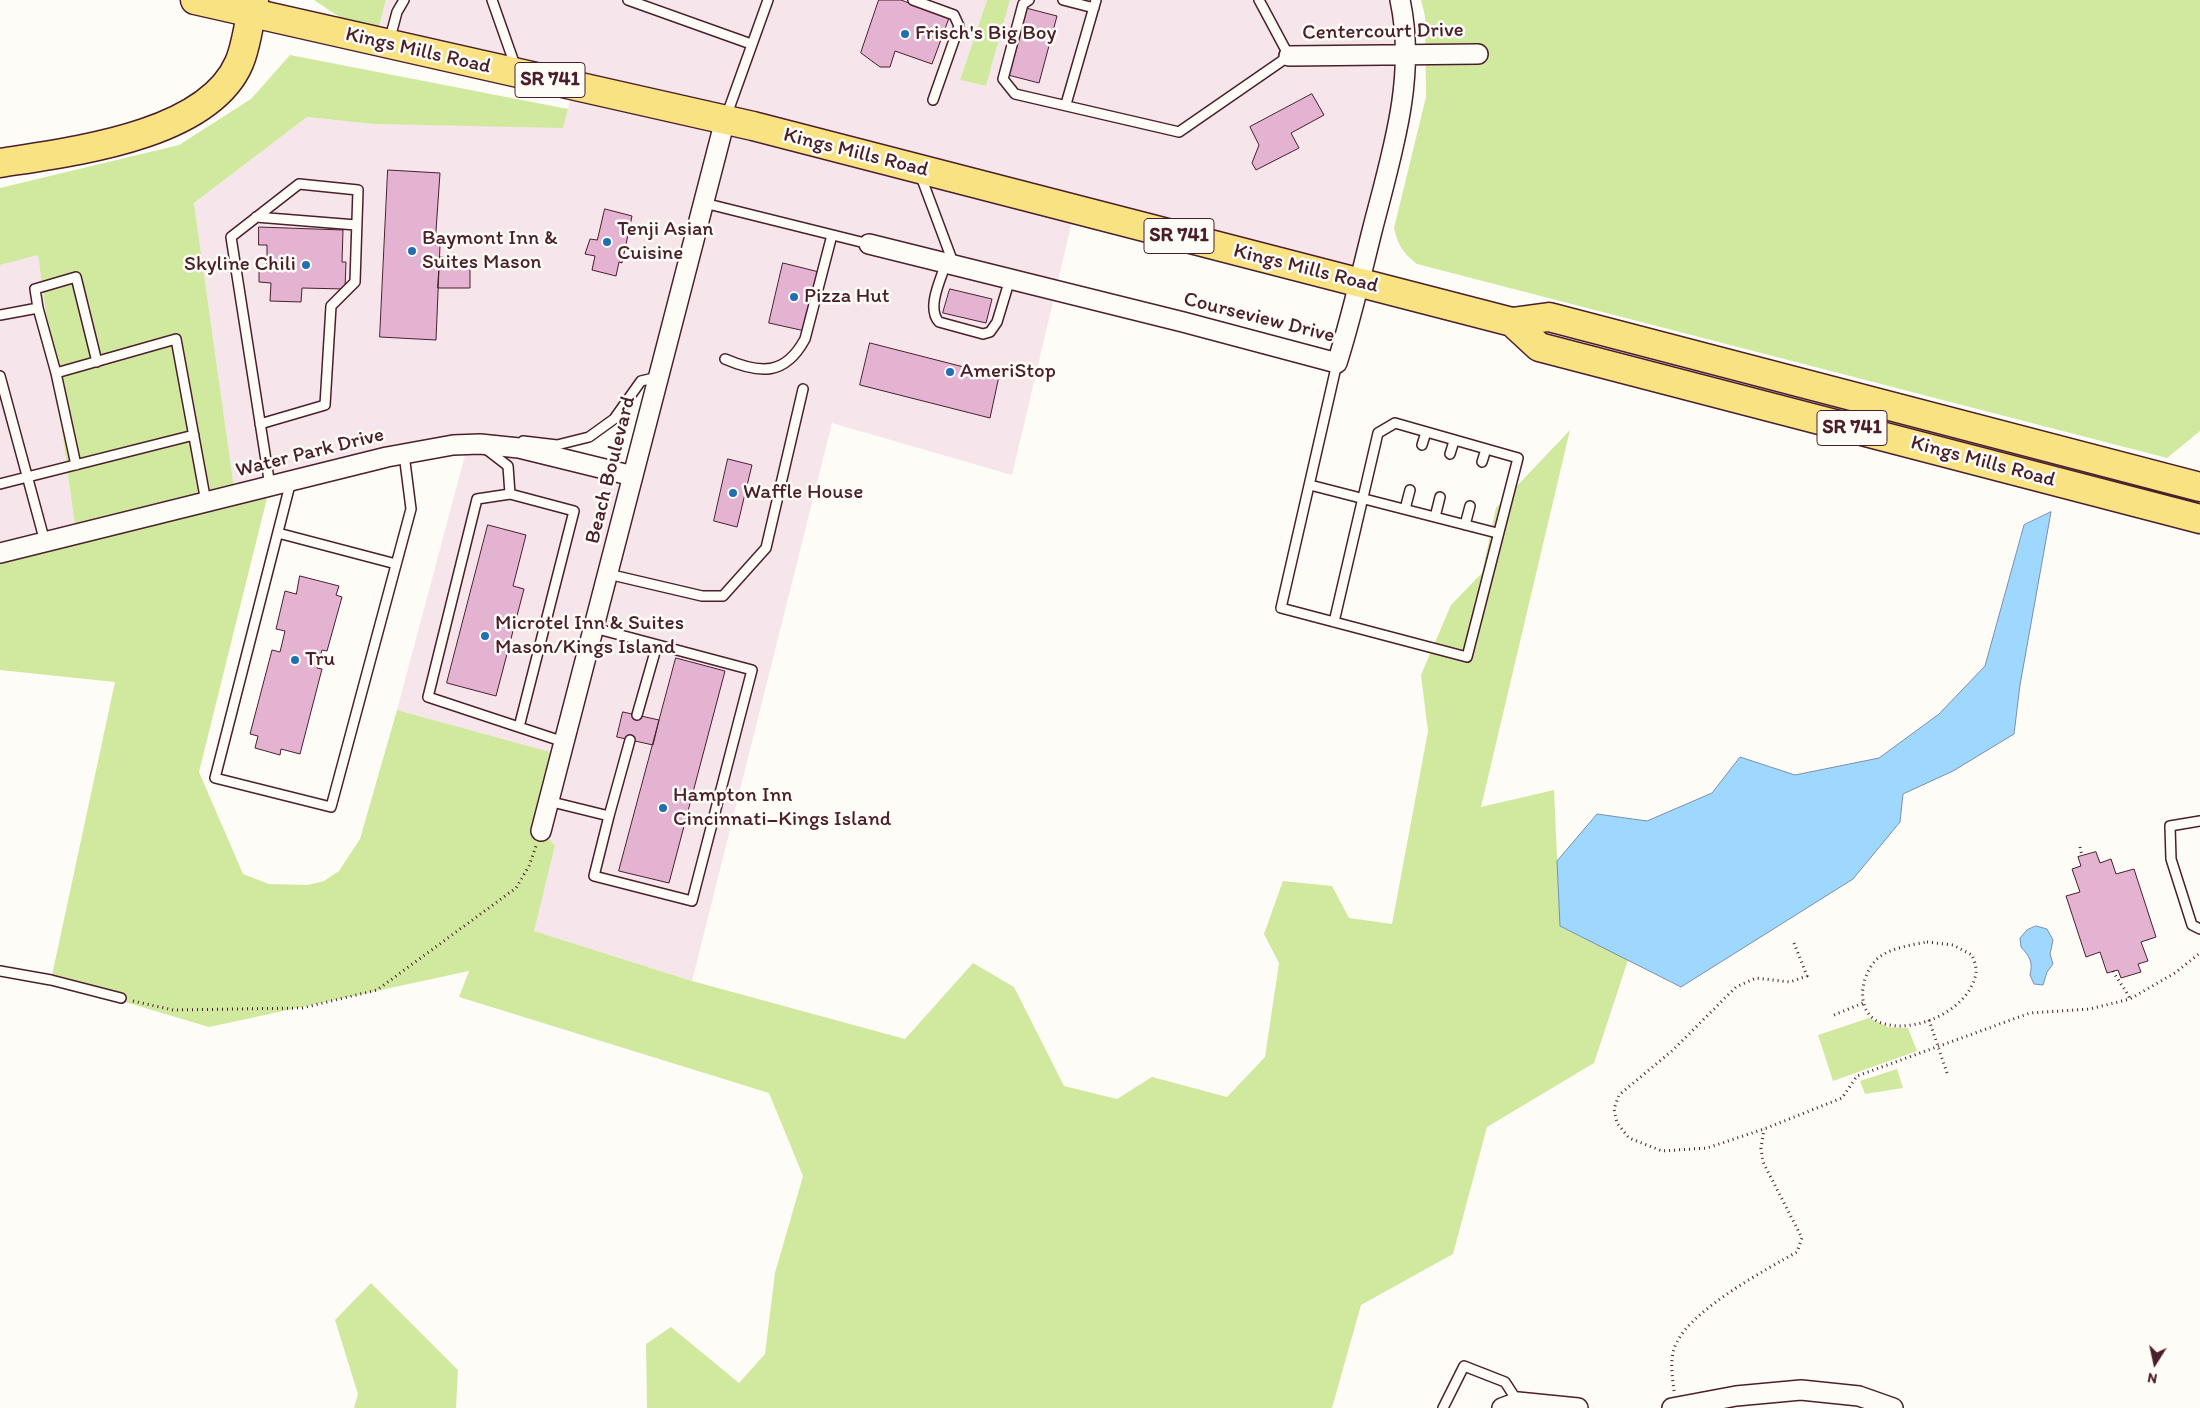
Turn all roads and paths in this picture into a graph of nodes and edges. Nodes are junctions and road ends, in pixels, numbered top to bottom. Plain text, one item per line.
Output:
1 (195, 0) edge
2 (404, 0) edge
3 (492, 0) edge
4 (628, 0) edge
5 (768, 0) edge
6 (913, 0) edge
7 (1029, 0) edge
8 (1063, 0) edge
9 (1259, 0) edge
10 (1400, 0) edge
11 (1095, 4) edge
12 (252, 7) edge
13 (389, 44) junction
14 (751, 44) junction
15 (1478, 54) dead end
16 (1405, 55) junction
17 (1289, 56) junction
18 (518, 73) junction
19 (933, 100) dead end
20 (1066, 104) junction
21 (725, 120) junction
22 (0, 163) edge
23 (918, 169) junction
24 (704, 203) junction
25 (256, 218) junction
26 (356, 225) junction
27 (832, 234) junction
28 (869, 244) joint
29 (950, 264) junction
30 (1010, 279) junction
31 (1359, 283) junction
32 (38, 308) junction
33 (0, 315) edge
34 (1512, 322) junction
35 (725, 359) dead end
36 (97, 362) junction
37 (1337, 363) junction
38 (56, 374) junction
39 (0, 376) edge
40 (658, 377) junction
41 (803, 389) dead end
42 (260, 424) junction
43 (1426, 432) junction
44 (194, 435) junction
45 (1454, 441) junction
46 (480, 444) junction
47 (1422, 445) dead end
48 (1486, 449) junction
49 (404, 454) junction
50 (1450, 454) dead end
51 (1482, 462) dead end
52 (76, 464) junction
53 (633, 476) junction
54 (27, 477) junction
55 (291, 481) junction
56 (0, 484) edge
57 (1310, 485) junction
58 (270, 486) junction
59 (2200, 487) edge
60 (1410, 490) dead end
61 (510, 494) junction
62 (1363, 498) junction
63 (1440, 498) dead end
64 (206, 502) junction
65 (1470, 506) dead end
66 (1405, 509) junction
67 (1435, 517) junction
68 (2200, 519) edge
69 (1465, 525) junction
70 (278, 533) junction
71 (1498, 533) junction
72 (45, 542) junction
73 (0, 553) edge
74 (396, 564) junction
75 (608, 574) junction
76 (1334, 622) junction
77 (594, 628) junction
78 (657, 645) junction
79 (637, 715) dead end
80 (519, 727) junction
81 (630, 740) dead end
82 (564, 742) junction
83 (548, 801) junction
84 (609, 816) junction
85 (2200, 821) edge
86 (541, 830) joint
87 (2080, 846) dead end
88 (2082, 856) dead end
89 (2200, 929) edge
90 (1794, 943) dead end
91 (2200, 953) edge
92 (0, 971) edge
93 (2113, 971) dead end
94 (121, 998) joint
95 (2130, 999) junction
96 (1863, 1003) junction
97 (1834, 1015) dead end
98 (1929, 1020) junction
99 (1939, 1048) junction
100 (1948, 1072) dead end
101 (1764, 1129) junction
102 (1510, 1405) edge
103 (1539, 1406) edge
104 (1694, 1406) edge
105 (1444, 1408) edge
106 (1578, 1408) edge
107 (1674, 1408) edge
108 (1893, 1408) edge

1 - 12 main road, Kings Mills Road / SR 741
2 - 13 lane
3 - 18 lane
4 - 14 lane
5 - 14 lane
6 - 19 lane
7 - 20 lane
8 - 11 lane
9 - 17 lane
10 - 16 street, Courseview Drive
11 - 20 lane
12 - 13 main road, Kings Mills Road / SR 741
12 - 22 main road
13 - 18 main road, Kings Mills Road / SR 741
14 - 21 lane
15 - 16 street, Centercourt Drive
16 - 17 street, Centercourt Drive
16 - 31 street, Courseview Drive
17 - 20 lane
18 - 21 main road, Kings Mills Road / SR 741
21 - 23 main road, Kings Mills Road / SR 741
21 - 24 street, Beach Boulevard
23 - 29 lane
23 - 31 main road, Kings Mills Road / SR 741
24 - 27 lane
24 - 40 street, Beach Boulevard
25 - 26 lane
25 - 26 lane
25 - 42 lane
26 - 42 lane
27 - 28 lane
27 - 35 lane
28 - 29 street, Courseview Drive
29 - 30 street, Courseview Drive
29 - 30 lane
30 - 37 street, Courseview Drive
31 - 34 main road, Kings Mills Road / SR 741
31 - 37 street, Courseview Drive
32 - 33 lane
32 - 36 lane
32 - 38 lane
34 - 59 main road, Kings Mills Road / SR 741
34 - 68 main road, Kings Mills Road / SR 741
36 - 38 lane
36 - 44 lane
37 - 57 lane
38 - 52 lane
39 - 54 lane
40 - 46 lane
40 - 53 street, Beach Boulevard
41 - 75 lane
42 - 58 lane
43 - 45 lane
43 - 47 lane
43 - 62 lane
44 - 52 lane
44 - 64 lane
45 - 48 lane
45 - 50 lane
46 - 49 street, Water Park Drive
46 - 53 street, Water Park Drive
46 - 61 lane
48 - 51 lane
48 - 71 lane
49 - 55 street, Water Park Drive
49 - 74 lane
52 - 54 lane
53 - 75 street, Beach Boulevard
54 - 56 lane
54 - 72 lane
55 - 58 street, Water Park Drive
55 - 70 lane
57 - 62 lane
57 - 76 lane
58 - 64 street, Water Park Drive
60 - 66 lane
61 - 80 lane
61 - 80 lane
62 - 66 lane
62 - 76 lane
63 - 67 lane
64 - 72 street, Water Park Drive
65 - 69 lane
66 - 67 lane
67 - 69 lane
69 - 71 lane
70 - 74 lane
70 - 74 lane
71 - 76 lane
72 - 73 street, Water Park Drive
75 - 77 street, Beach Boulevard
77 - 78 lane
77 - 82 street, Beach Boulevard
78 - 79 lane
78 - 84 lane
80 - 82 lane
81 - 84 lane
82 - 83 street, Beach Boulevard
83 - 84 lane
83 - 86 street, Beach Boulevard
85 - 89 lane
86 - 94 path
87 - 88 path
90 - 101 path
91 - 95 path
92 - 94 lane
93 - 95 path
95 - 99 path
96 - 97 path
96 - 98 path
96 - 98 path
98 - 99 path
99 - 100 path
99 - 101 path
101 - 107 path
102 - 103 street
102 - 105 lane
103 - 106 street
104 - 107 street
104 - 108 street

